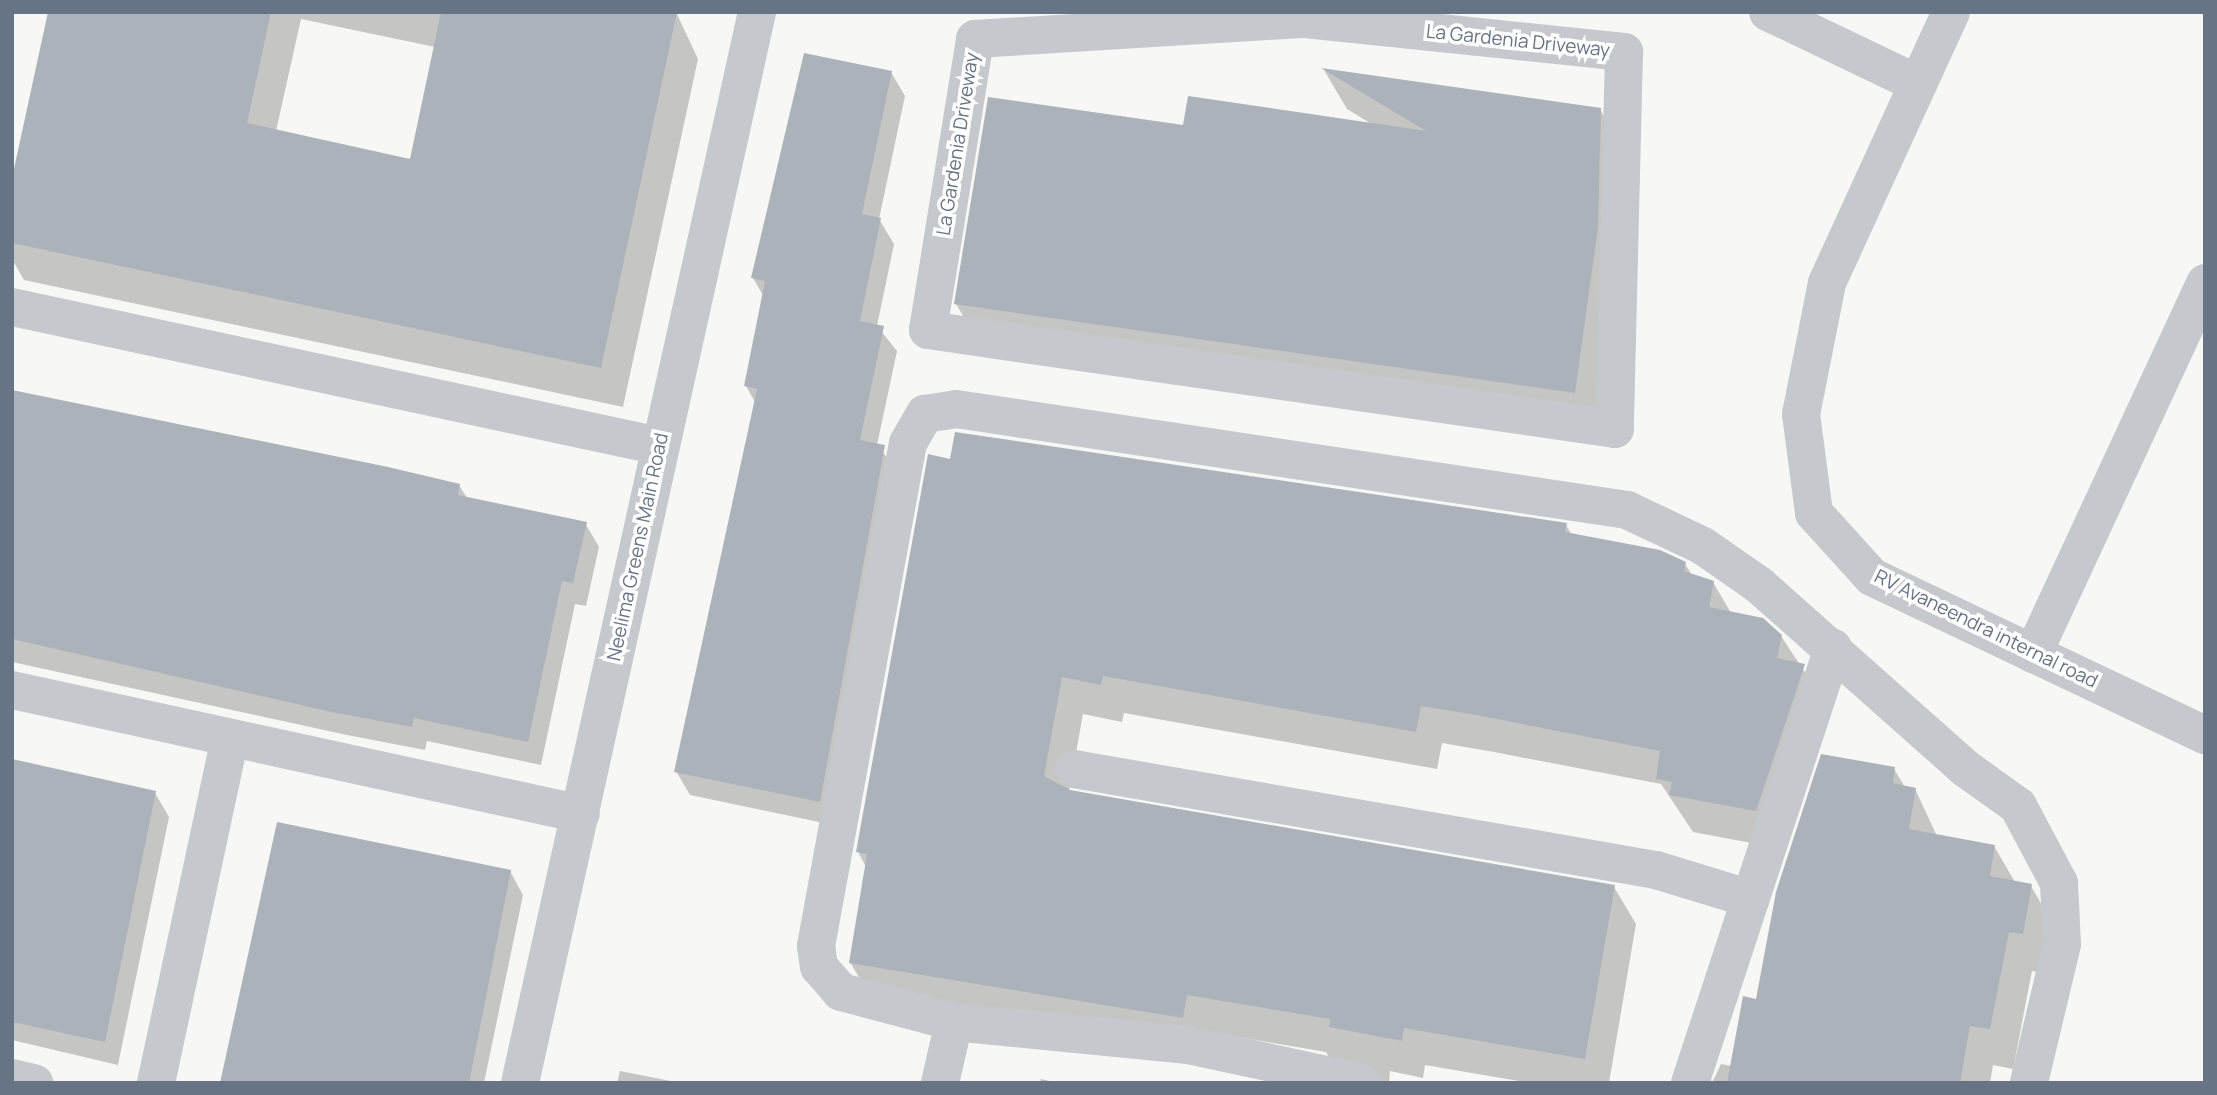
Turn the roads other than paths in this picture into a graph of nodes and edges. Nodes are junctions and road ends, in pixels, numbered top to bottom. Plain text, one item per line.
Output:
1 (757, 12) edge
2 (1768, 12) edge
3 (1951, 12) edge
4 (1267, 17) edge
5 (1916, 83) junction
6 (2205, 283) edge
7 (12, 307) edge
8 (659, 446) junction
9 (1833, 648) junction
10 (2033, 654) junction
11 (12, 690) edge
12 (2205, 735) edge
13 (230, 738) junction
14 (1074, 769) dead end
15 (581, 814) junction
16 (1751, 899) junction
17 (954, 1022) junction
18 (12, 1078) edge
19 (34, 1083) edge
20 (156, 1083) edge
21 (520, 1083) edge
22 (940, 1083) edge
23 (1363, 1083) edge
24 (1690, 1083) edge
25 (2029, 1083) edge

1 - 8 street, Neelima Greens Main Road
2 - 5 street
3 - 5 street, RV Avaneendra internal road
4 - 4 street, La Gardenia Driveway
5 - 10 street, RV Avaneendra internal road
6 - 10 street
7 - 8 street
8 - 15 street, Neelima Greens Main Road
9 - 16 street
9 - 17 street
9 - 25 street
10 - 12 street, RV Avaneendra internal road
11 - 13 street
13 - 15 street
13 - 20 street
14 - 16 street
15 - 21 street, Neelima Greens Main Road
16 - 24 street
17 - 22 street
17 - 23 street
18 - 19 street

